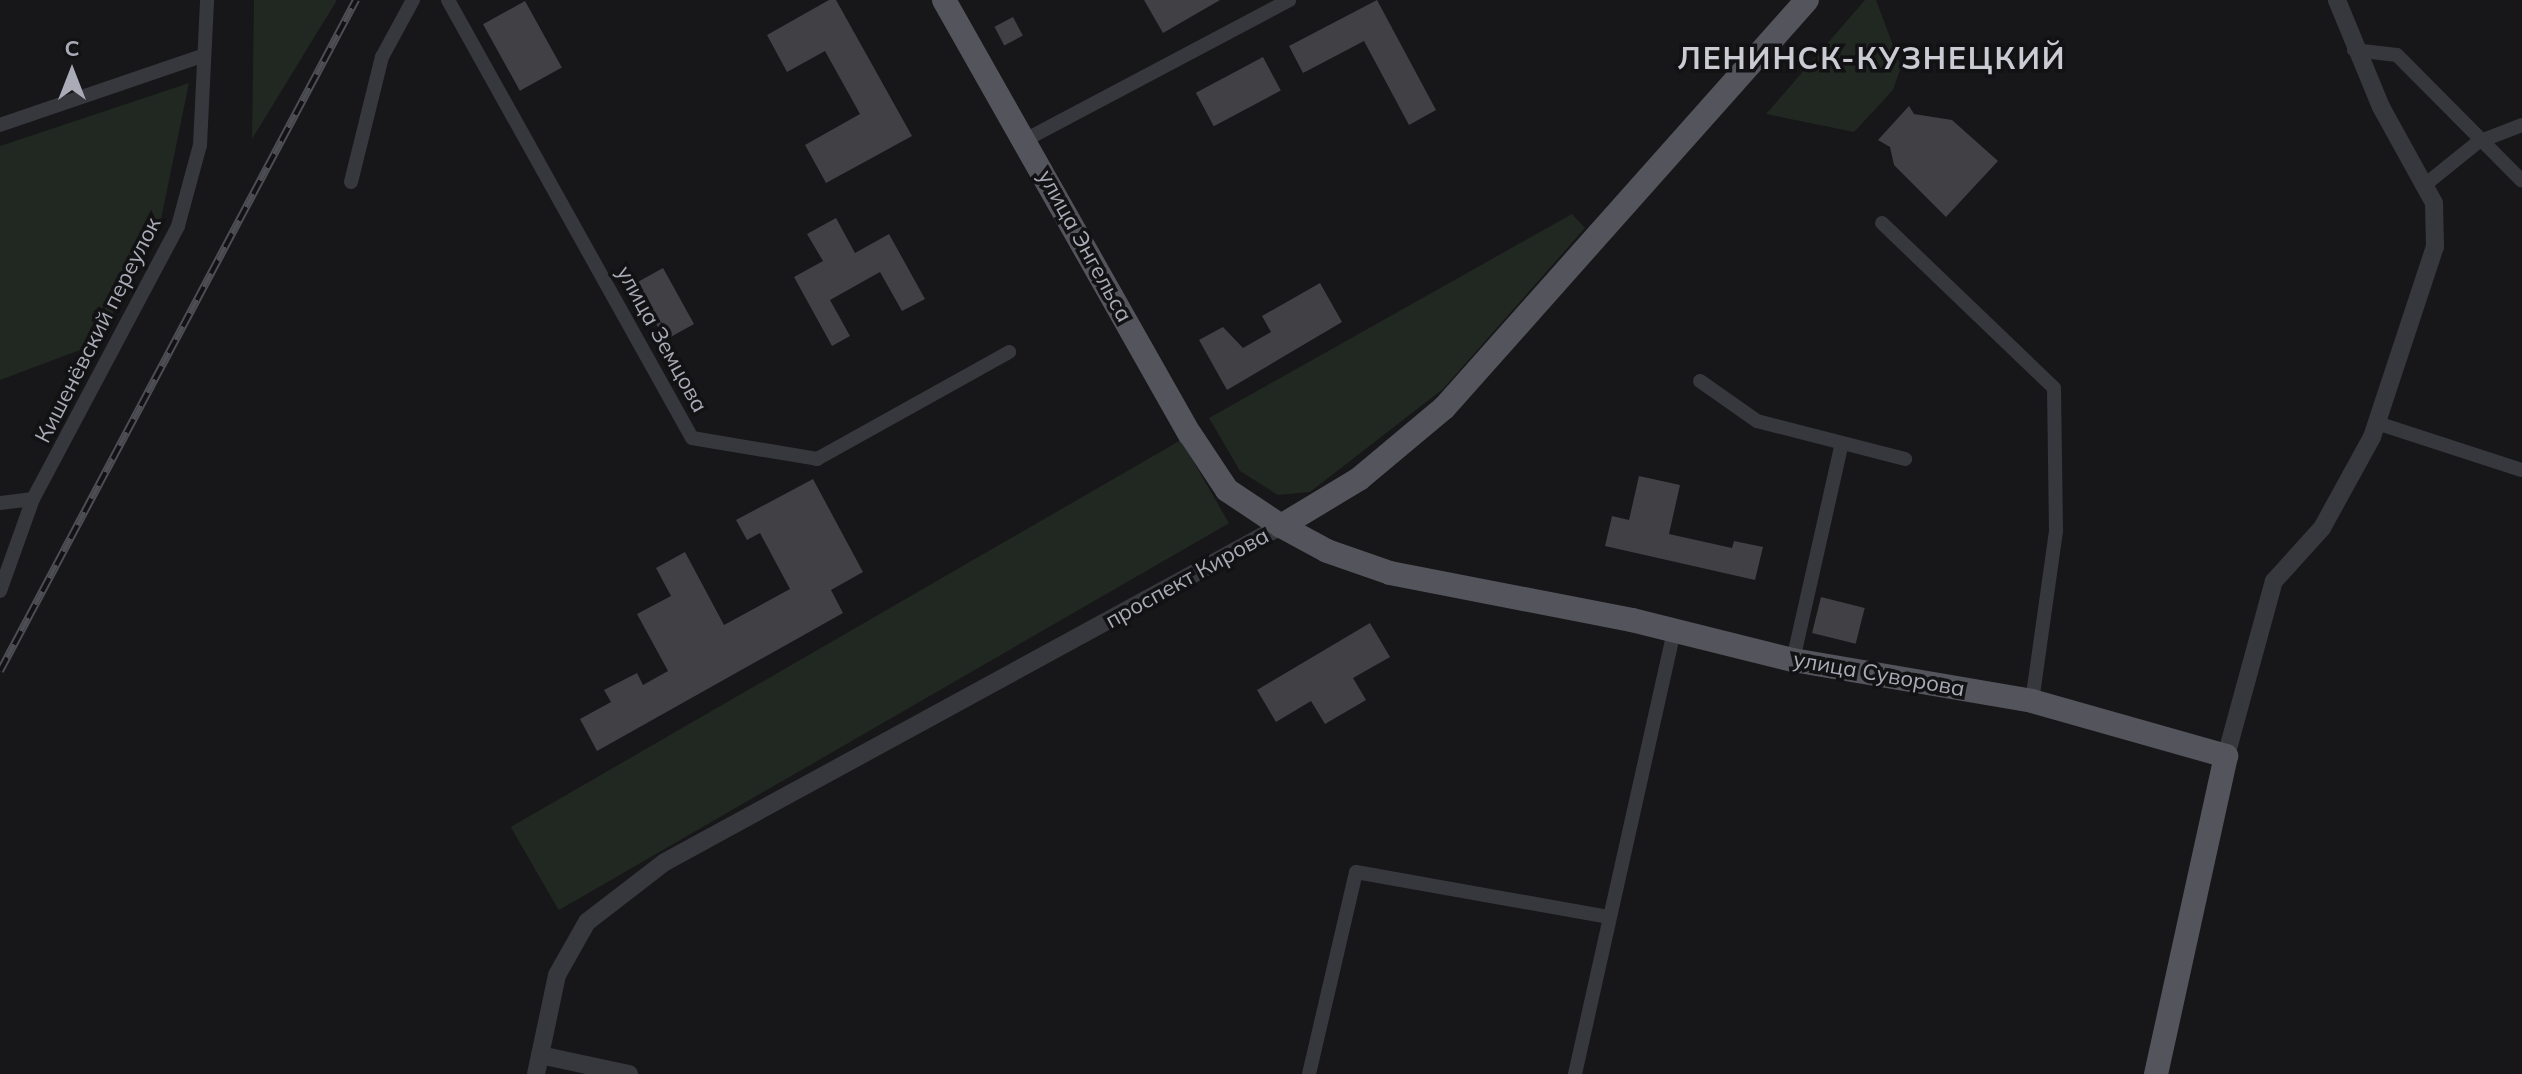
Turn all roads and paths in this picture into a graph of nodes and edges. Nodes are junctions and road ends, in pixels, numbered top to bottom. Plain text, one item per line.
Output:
1 (207, 0) edge
2 (413, 0) edge
3 (448, 0) edge
4 (944, 0) edge
5 (1289, 0) edge
6 (1807, 0) edge
7 (2337, 0) edge
8 (2354, 50) junction
9 (202, 56) junction
10 (0, 125) edge
11 (2522, 125) edge
12 (1025, 140) junction
13 (2478, 142) junction
14 (2522, 181) edge
15 (351, 182) dead end
16 (2426, 184) junction
17 (1882, 223) dead end
18 (1009, 352) dead end
19 (1700, 381) dead end
20 (2377, 423) junction
21 (1841, 447) junction
22 (1905, 459) dead end
23 (2522, 470) edge
24 (1227, 490) joint
25 (33, 499) junction
26 (0, 503) edge
27 (1281, 526) junction
28 (0, 591) edge
29 (1674, 630) junction
30 (1793, 660) junction
31 (2032, 701) junction
32 (2226, 756) junction
33 (1608, 917) junction
34 (540, 1055) junction
35 (536, 1074) edge
36 (629, 1074) edge
37 (1309, 1074) edge
38 (1575, 1074) edge
39 (2156, 1074) edge

1 - 9 street, Кишенёвский переулок
2 - 15 street
3 - 18 street, улица Земцова
4 - 12 main road, улица Энгельса
5 - 12 street
6 - 27 main road, проспект Кирова
7 - 8 street
8 - 13 street
8 - 16 street
9 - 10 street
9 - 25 street, Кишенёвский переулок
11 - 13 street
12 - 24 main road, улица Энгельса
13 - 14 street
13 - 16 street
16 - 20 street
17 - 31 street
19 - 21 street
20 - 23 street
20 - 32 street
21 - 22 street
21 - 30 street
24 - 27 main road, улица Суворова
25 - 26 street
25 - 28 street, Кишенёвский переулок
27 - 29 main road, улица Суворова
27 - 34 street, проспект Кирова
29 - 30 main road, улица Суворова
29 - 33 street
30 - 31 main road, улица Суворова
31 - 32 main road, улица Суворова
32 - 39 main road
33 - 37 street
33 - 38 street
34 - 35 street, проспект Кирова
34 - 36 street

